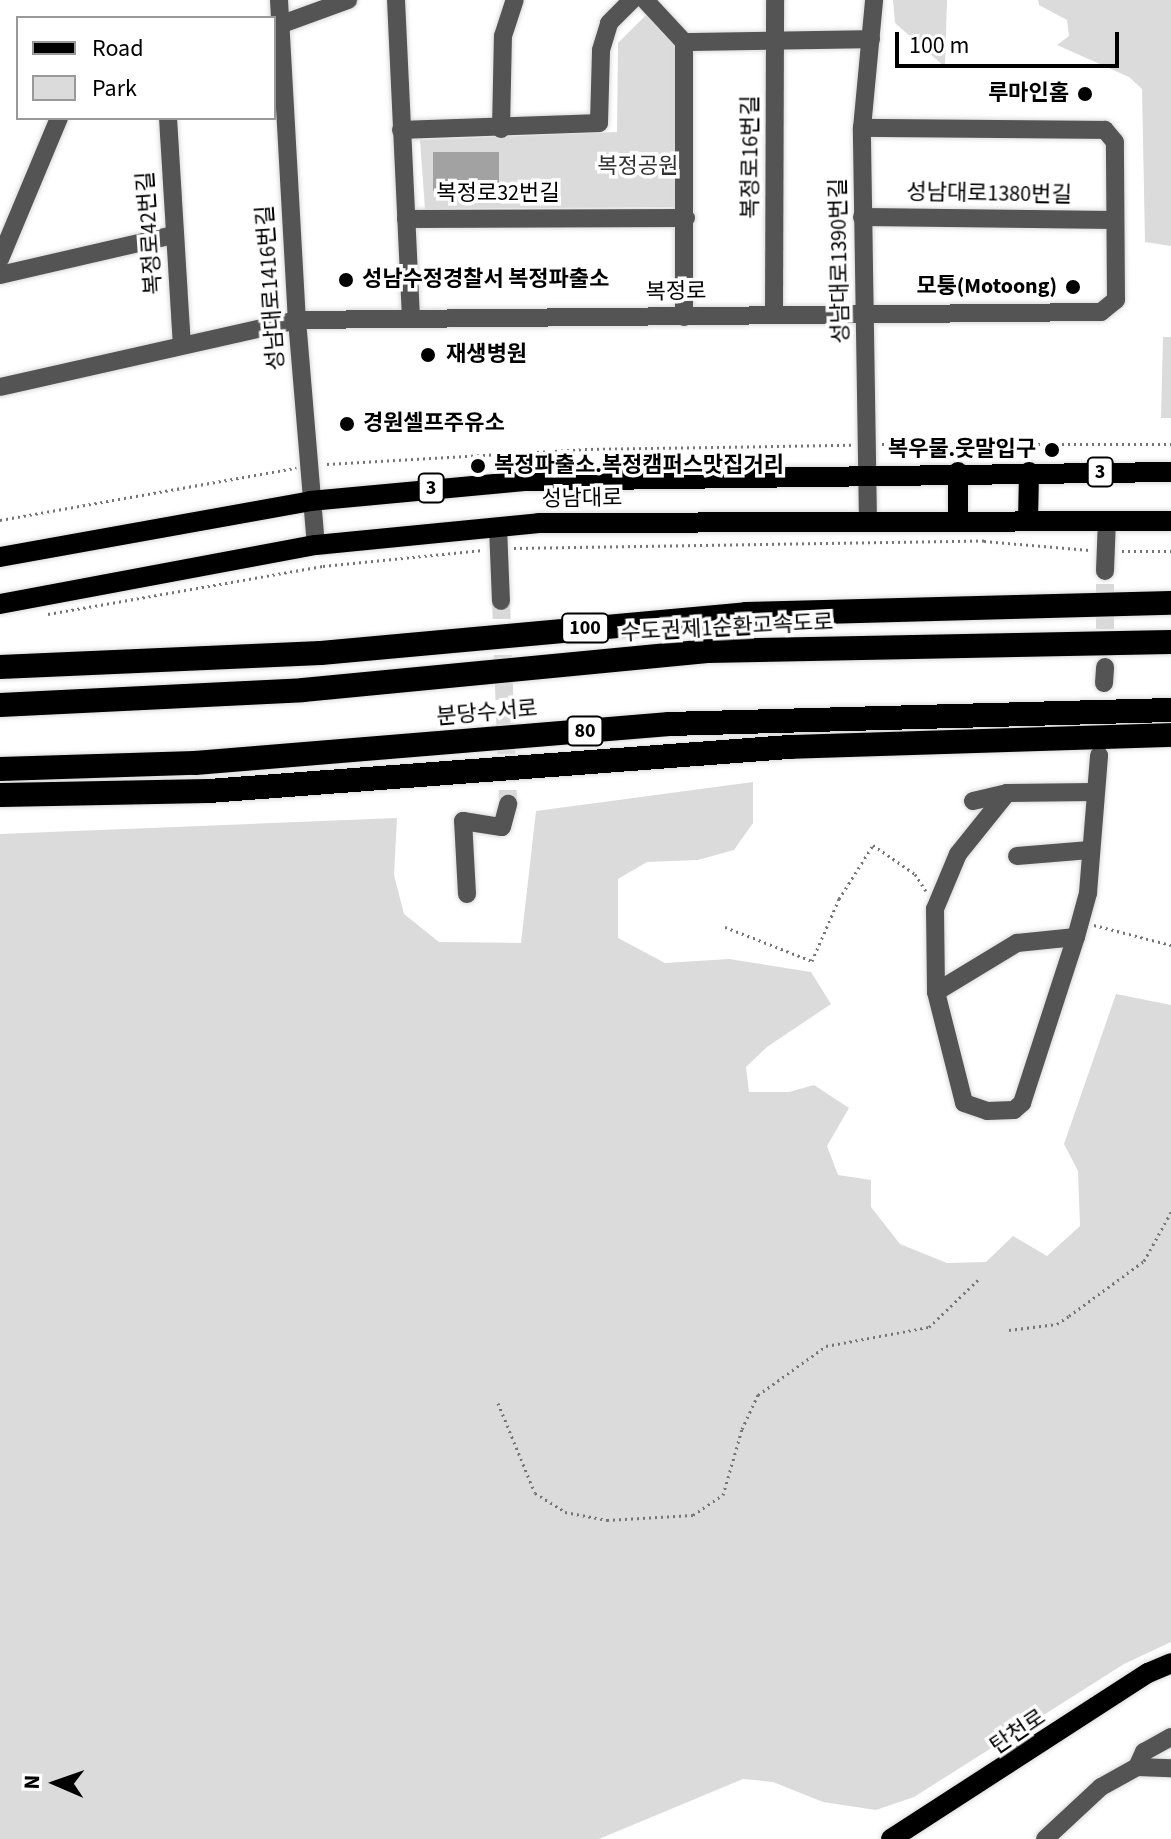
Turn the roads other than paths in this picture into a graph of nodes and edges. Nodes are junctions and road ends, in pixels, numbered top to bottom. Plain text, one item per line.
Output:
1 (279, 0) edge
2 (348, 0) edge
3 (396, 0) edge
4 (515, 0) edge
5 (632, 0) edge
6 (645, 0) edge
7 (775, 0) edge
8 (874, 0) edge
9 (276, 27) edge
10 (871, 39) junction
11 (684, 42) junction
12 (776, 42) junction
13 (58, 120) edge
14 (168, 120) edge
15 (862, 128) junction
16 (501, 129) junction
17 (401, 130) junction
18 (862, 217) junction
19 (686, 218) junction
20 (406, 219) junction
21 (1114, 220) junction
22 (173, 235) junction
23 (0, 259) edge
24 (0, 275) edge
25 (865, 312) junction
26 (774, 315) junction
27 (411, 317) junction
28 (684, 317) junction
29 (297, 320) junction
30 (182, 345) junction
31 (0, 387) edge
32 (958, 472) junction
33 (1029, 472) junction
34 (1171, 472) edge
35 (868, 475) junction
36 (310, 501) junction
37 (1107, 520) junction
38 (958, 521) junction
39 (1028, 521) junction
40 (1171, 521) edge
41 (868, 522) junction
42 (498, 527) junction
43 (316, 545) junction
44 (0, 557) edge
45 (1105, 571) tunnel mouth
46 (501, 601) tunnel mouth
47 (1171, 603) edge
48 (0, 604) edge
49 (1169, 642) edge
50 (0, 667) edge
51 (0, 705) edge
52 (1171, 710) edge
53 (1171, 735) edge
54 (1099, 755) dead end
55 (0, 769) edge
56 (1094, 792) junction
57 (1007, 793) junction
58 (0, 795) edge
59 (973, 801) dead end
60 (508, 804) dead end
61 (1090, 850) junction
62 (1017, 856) dead end
63 (467, 894) dead end
64 (1078, 930) junction
65 (936, 992) junction
66 (1171, 1663) edge
67 (1171, 1737) edge
68 (1137, 1767) junction
69 (1171, 1768) edge
70 (891, 1839) edge
71 (1045, 1839) edge

1 - 9 street, 성남대로1416번길
2 - 9 street
3 - 17 street, 복정로32번길
4 - 16 street
5 - 16 street
6 - 11 street
7 - 12 street, 복정로16번길
8 - 10 street, 성남대로1390번길
9 - 29 street, 성남대로1416번길
10 - 12 street
10 - 15 street, 성남대로1390번길
11 - 12 street
11 - 19 street
12 - 26 street, 복정로16번길
13 - 23 street
14 - 22 street, 복정로42번길
15 - 18 street, 성남대로1390번길
15 - 21 street
16 - 17 street
17 - 20 street, 복정로32번길
18 - 21 street, 성남대로1380번길
18 - 25 street, 성남대로1390번길
19 - 20 street, 복정로32번길
19 - 28 street
20 - 27 street, 복정로32번길
21 - 25 street, 복정로
22 - 24 street
22 - 30 street, 복정로42번길
25 - 26 street, 복정로
25 - 35 street, 성남대로1390번길
26 - 28 street, 복정로
27 - 28 street, 복정로
27 - 29 street, 복정로
29 - 30 street, 복정로
29 - 36 street, 성남대로1416번길
30 - 31 street, 복정로
32 - 33 main road, 성남대로 / 3
32 - 35 main road, 성남대로 / 3
32 - 38 main road
33 - 34 main road, 성남대로 / 3
33 - 39 main road
35 - 36 main road, 성남대로 / 3
35 - 41 street, 성남대로1390번길
36 - 43 street, 성남대로1416번길
36 - 44 main road, 성남대로 / 3
37 - 39 main road, 성남대로 / 3
37 - 40 main road, 성남대로 / 3
37 - 45 street
38 - 39 main road, 성남대로 / 3
38 - 41 main road, 성남대로 / 3
41 - 42 main road, 성남대로 / 3
42 - 43 main road, 성남대로 / 3
42 - 46 street
43 - 48 main road, 성남대로 / 3
47 - 50 highway, 수도권제1순환고속도로 / 100
49 - 51 highway, 수도권제1순환고속도로 / 100
52 - 55 highway, 분당수서로 / 80
53 - 58 highway, 80
54 - 56 street
56 - 57 street
56 - 61 street
57 - 59 street
57 - 65 street
60 - 63 street
61 - 62 street
61 - 64 street
64 - 65 street
64 - 65 street
66 - 70 main road, 탄천로
67 - 68 street
68 - 69 street
68 - 71 street

